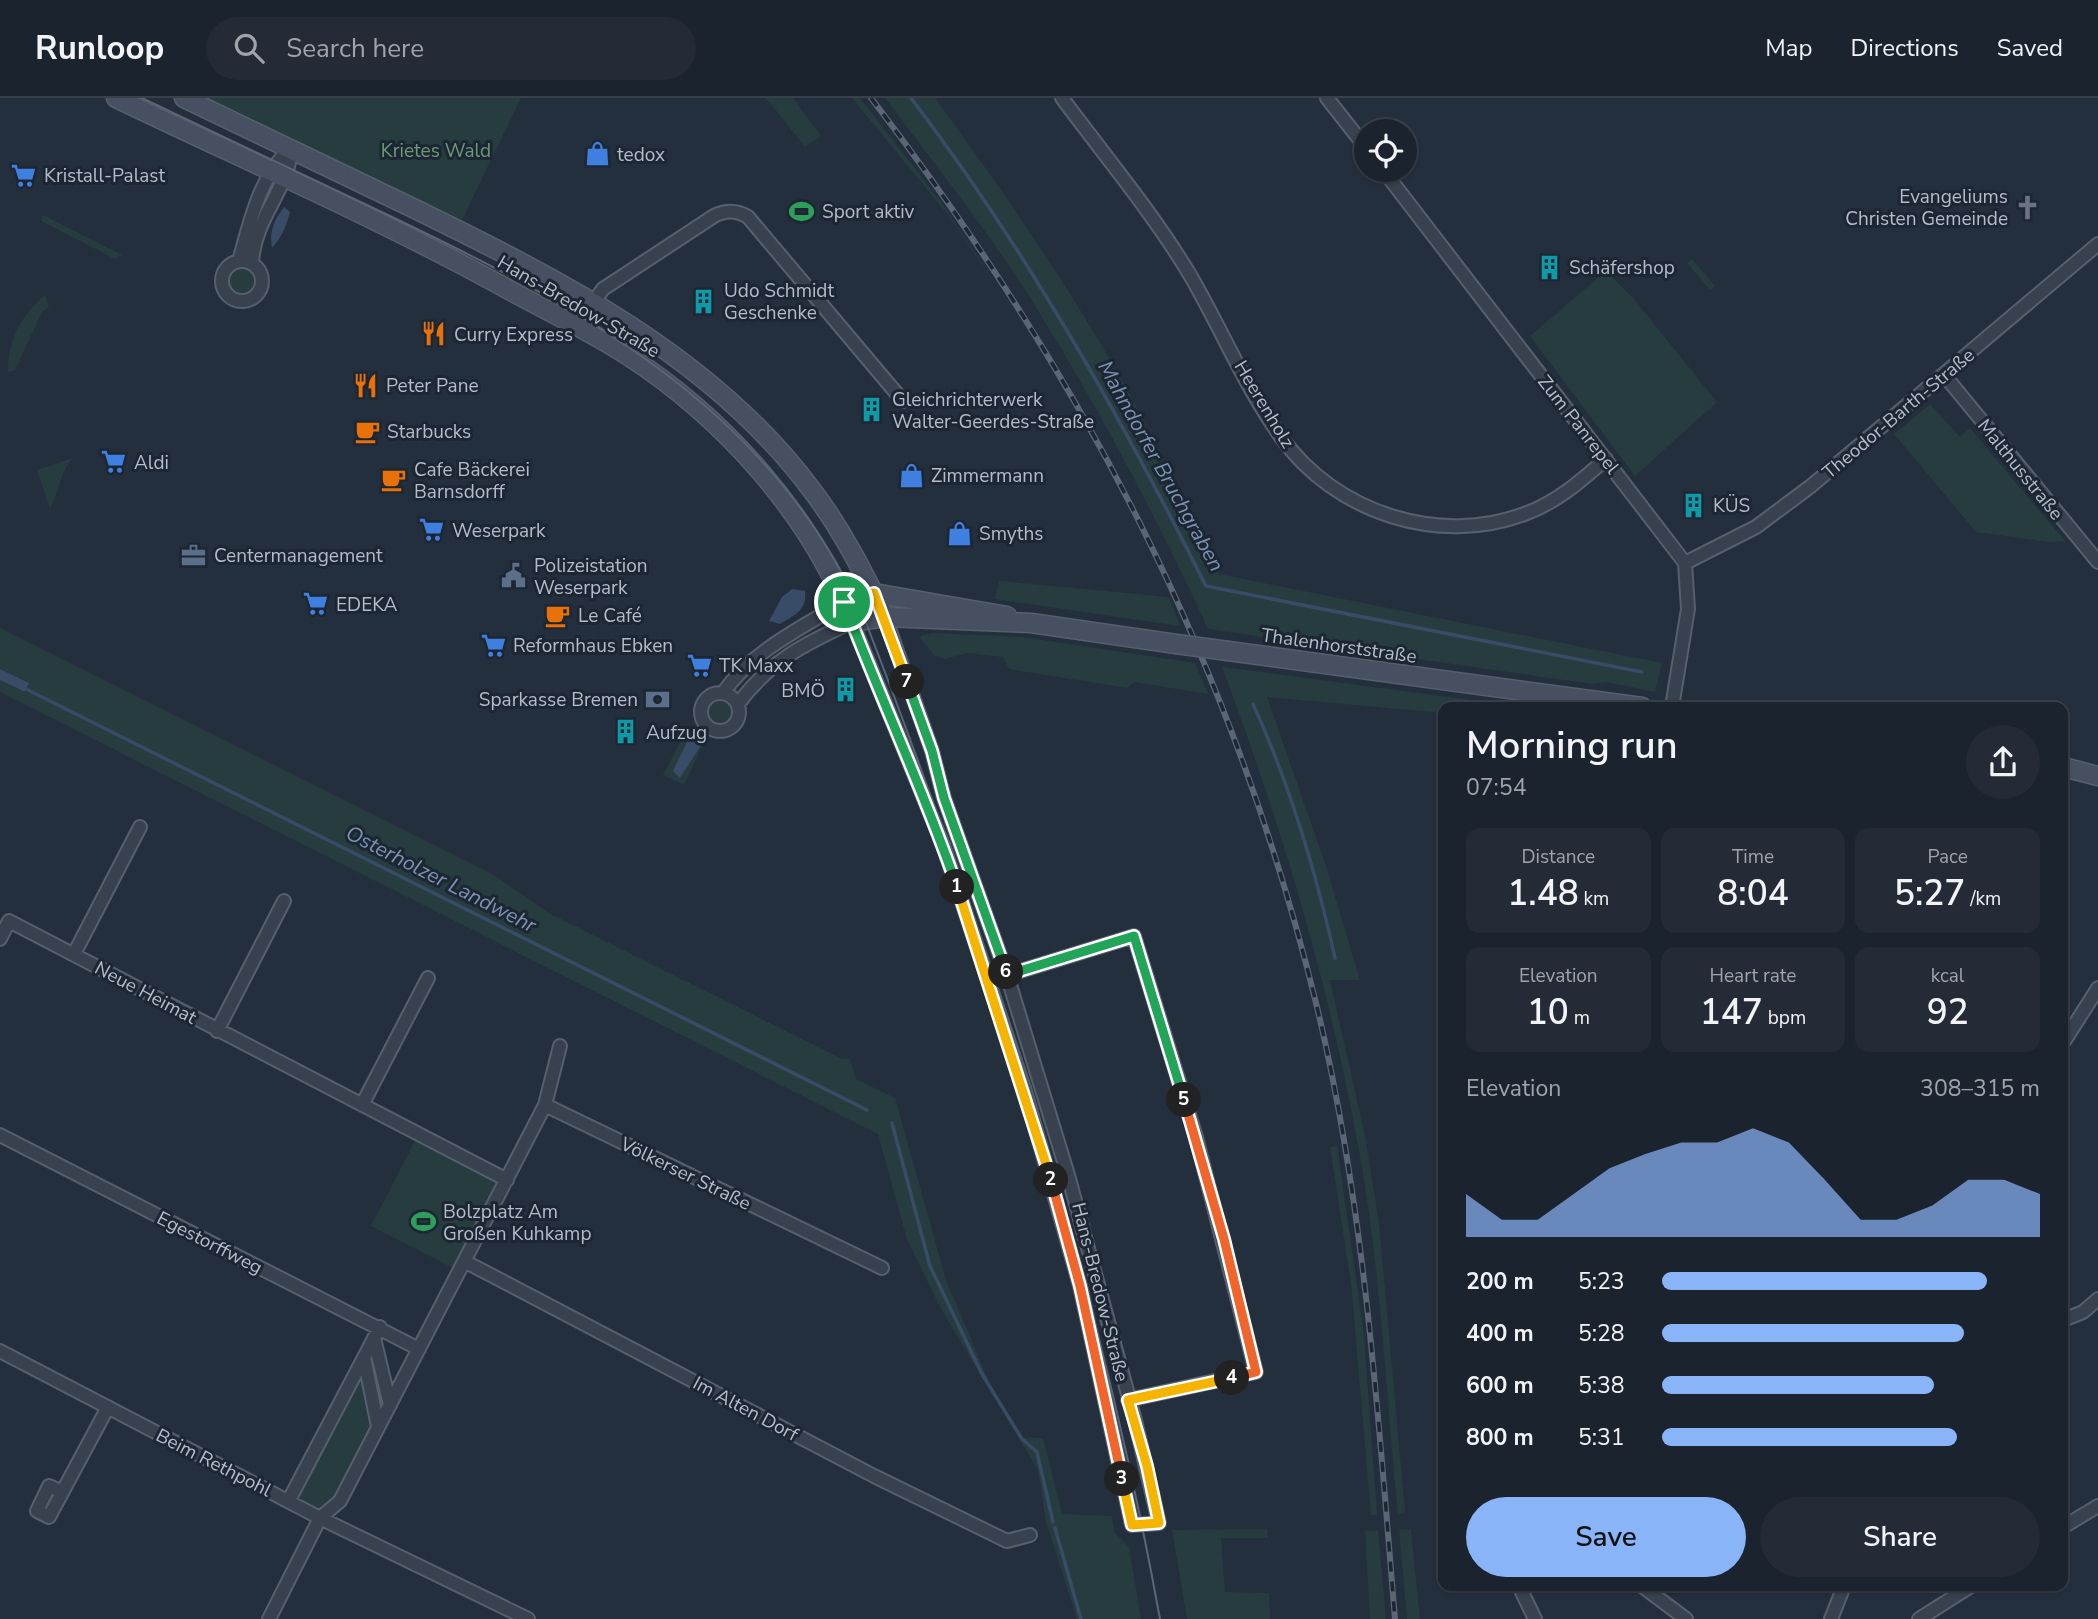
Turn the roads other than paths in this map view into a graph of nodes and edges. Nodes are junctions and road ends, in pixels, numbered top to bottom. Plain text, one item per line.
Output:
1 (116, 98) edge
2 (184, 98) edge
3 (1062, 98) edge
4 (1327, 98) edge
5 (1354, 132) edge
6 (289, 149) junction
7 (278, 175) junction
8 (1392, 182) edge
9 (2098, 244) edge
10 (245, 262) dead end
11 (593, 303) junction
12 (1945, 376) junction
13 (903, 401) dead end
14 (1606, 460) junction
15 (2098, 562) edge
16 (1685, 563) junction
17 (874, 593) junction
18 (844, 602) junction
19 (885, 617) junction
20 (852, 622) junction
21 (1031, 624) junction
22 (723, 693) junction
23 (1605, 702) edge
24 (1673, 702) edge
25 (738, 704) junction
26 (2068, 768) edge
27 (2098, 776) edge
28 (140, 827) dead end
29 (285, 901) dead end
30 (0, 939) edge
31 (74, 954) junction
32 (1007, 975) junction
33 (429, 978) dead end
34 (989, 981) junction
35 (2098, 988) edge
36 (217, 1031) junction
37 (2068, 1035) edge
38 (560, 1046) dead end
39 (362, 1105) junction
40 (545, 1105) junction
41 (0, 1135) edge
42 (507, 1180) junction
43 (466, 1262) junction
44 (882, 1268) dead end
45 (2098, 1299) edge
46 (2068, 1318) edge
47 (377, 1332) junction
48 (419, 1349) junction
49 (0, 1351) edge
50 (363, 1357) junction
51 (1128, 1400) junction
52 (390, 1405) junction
53 (108, 1407) junction
54 (378, 1427) junction
55 (62, 1492) dead end
56 (289, 1500) junction
57 (2098, 1506) edge
58 (320, 1518) junction
59 (2068, 1524) edge
60 (1030, 1535) dead end
61 (1521, 1591) edge
62 (1649, 1591) edge
63 (1842, 1591) edge
64 (1964, 1591) edge
65 (269, 1619) edge
66 (528, 1619) edge
67 (1535, 1619) edge
68 (1686, 1619) edge
69 (1831, 1619) edge
70 (1919, 1619) edge

1 - 7 main road, Hans-Bredow-Straße
2 - 6 main road, Hans-Bredow-Straße
3 - 14 street, Heerenholz
4 - 5 street
6 - 7 street
6 - 11 main road, Hans-Bredow-Straße
7 - 10 street
7 - 18 main road, Hans-Bredow-Straße
8 - 14 street, Zum Panrepel
9 - 12 street, Theodor-Barth-Straße
11 - 13 street
11 - 17 main road, Hans-Bredow-Straße
12 - 15 street, Malthusstraße
12 - 16 street, Theodor-Barth-Straße
14 - 16 street, Zum Panrepel
16 - 24 street
17 - 18 main road
17 - 19 main road, Hans-Bredow-Straße
17 - 21 main road, Thalenhorststraße
18 - 20 main road, Hans-Bredow-Straße
18 - 22 street
19 - 20 main road, Thalenhorststraße
19 - 21 main road, Thalenhorststraße
19 - 32 street, Hans-Bredow-Straße
20 - 25 street
20 - 34 street, Hans-Bredow-Straße
21 - 23 main road, Thalenhorststraße, bridge
22 - 25 street
22 - 25 street
26 - 27 main road
28 - 31 street, Neue Heimat
29 - 36 street, Neue Heimat
30 - 31 street, Neue Heimat
31 - 36 street, Neue Heimat
32 - 34 street
32 - 51 street, Hans-Bredow-Straße
32 - 51 street
33 - 39 street
34 - 51 street, Hans-Bredow-Straße
35 - 37 street
36 - 39 street, Neue Heimat
38 - 40 street
39 - 42 street, Neue Heimat
40 - 42 street
40 - 44 street, Völkerser Straße
41 - 47 street, Egestorffweg
42 - 43 street
43 - 48 street
43 - 60 street, Im Alten Dorf
45 - 46 street
47 - 48 street, Egestorffweg
47 - 50 street
47 - 52 street
48 - 52 street
49 - 53 street, Beim Rethpohl
50 - 54 street
50 - 56 street
52 - 54 street
53 - 55 street
53 - 56 street, Beim Rethpohl
54 - 58 street
56 - 58 street, Beim Rethpohl
57 - 59 street
58 - 65 street
58 - 66 street, Beim Rethpohl
61 - 67 street
62 - 68 street
63 - 69 street
64 - 70 street

